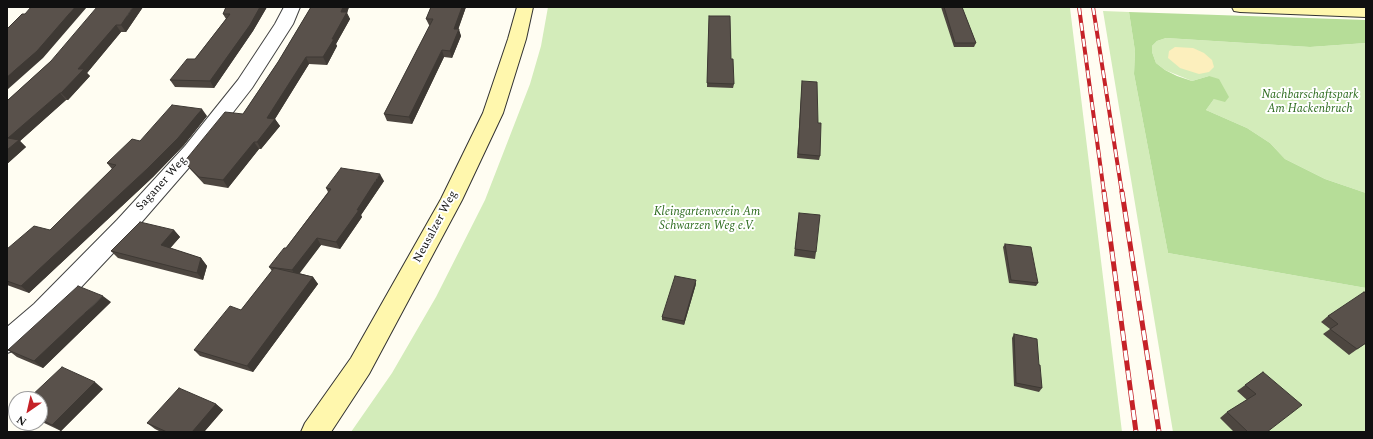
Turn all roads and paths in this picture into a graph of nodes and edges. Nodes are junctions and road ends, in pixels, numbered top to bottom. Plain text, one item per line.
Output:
1 (292, 7) edge
2 (525, 7) edge
3 (1240, 7) edge
4 (1334, 9) edge
5 (1366, 12) edge
6 (7, 342) edge
7 (315, 432) edge

1 - 6 street, Saganer Weg
2 - 7 street, Neusalzer Weg
3 - 4 street
4 - 5 street

